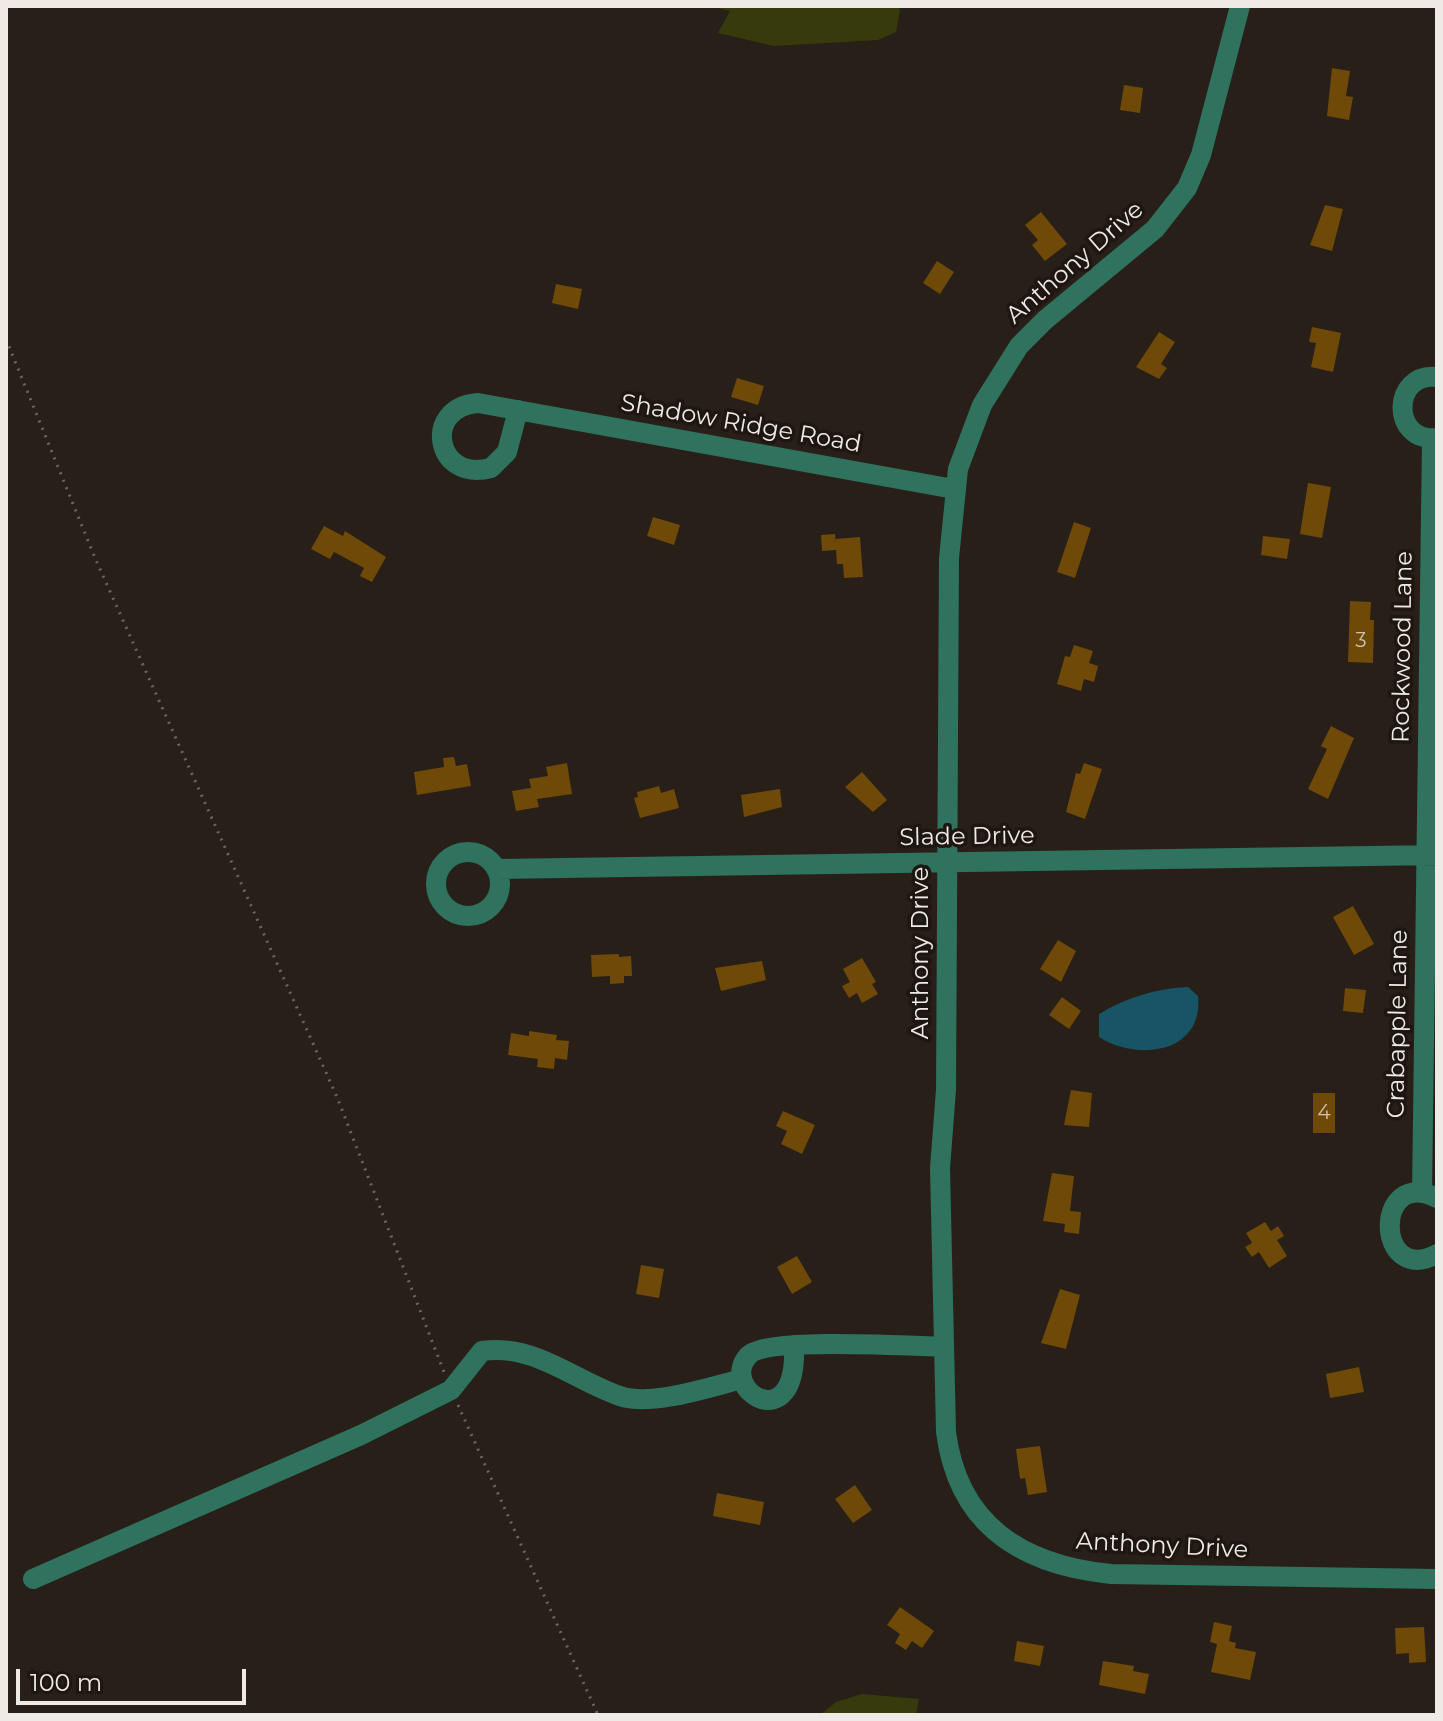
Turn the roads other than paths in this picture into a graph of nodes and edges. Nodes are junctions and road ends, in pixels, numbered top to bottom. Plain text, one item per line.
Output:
1 (1240, 6) edge
2 (1437, 377) edge
3 (518, 410) dead end
4 (1434, 438) edge
5 (954, 489) junction
6 (1432, 856) edge
7 (948, 863) junction
8 (497, 869) dead end
9 (1429, 1196) edge
10 (1437, 1254) edge
11 (794, 1345) junction
12 (944, 1347) junction
13 (742, 1379) junction
14 (33, 1579) dead end
15 (1437, 1579) edge

1 - 5 street, Anthony Drive
2 - 4 street, Rockwood Lane
3 - 5 street, Shadow Ridge Road
4 - 6 street, Rockwood Lane
5 - 7 street, Anthony Drive
6 - 7 street, Slade Drive
6 - 9 street, Crabapple Lane
7 - 8 street, Slade Drive
7 - 12 street, Anthony Drive
9 - 10 street, Crabapple Lane
11 - 12 street
11 - 13 street
11 - 13 street
12 - 15 street, Anthony Drive
13 - 14 street

